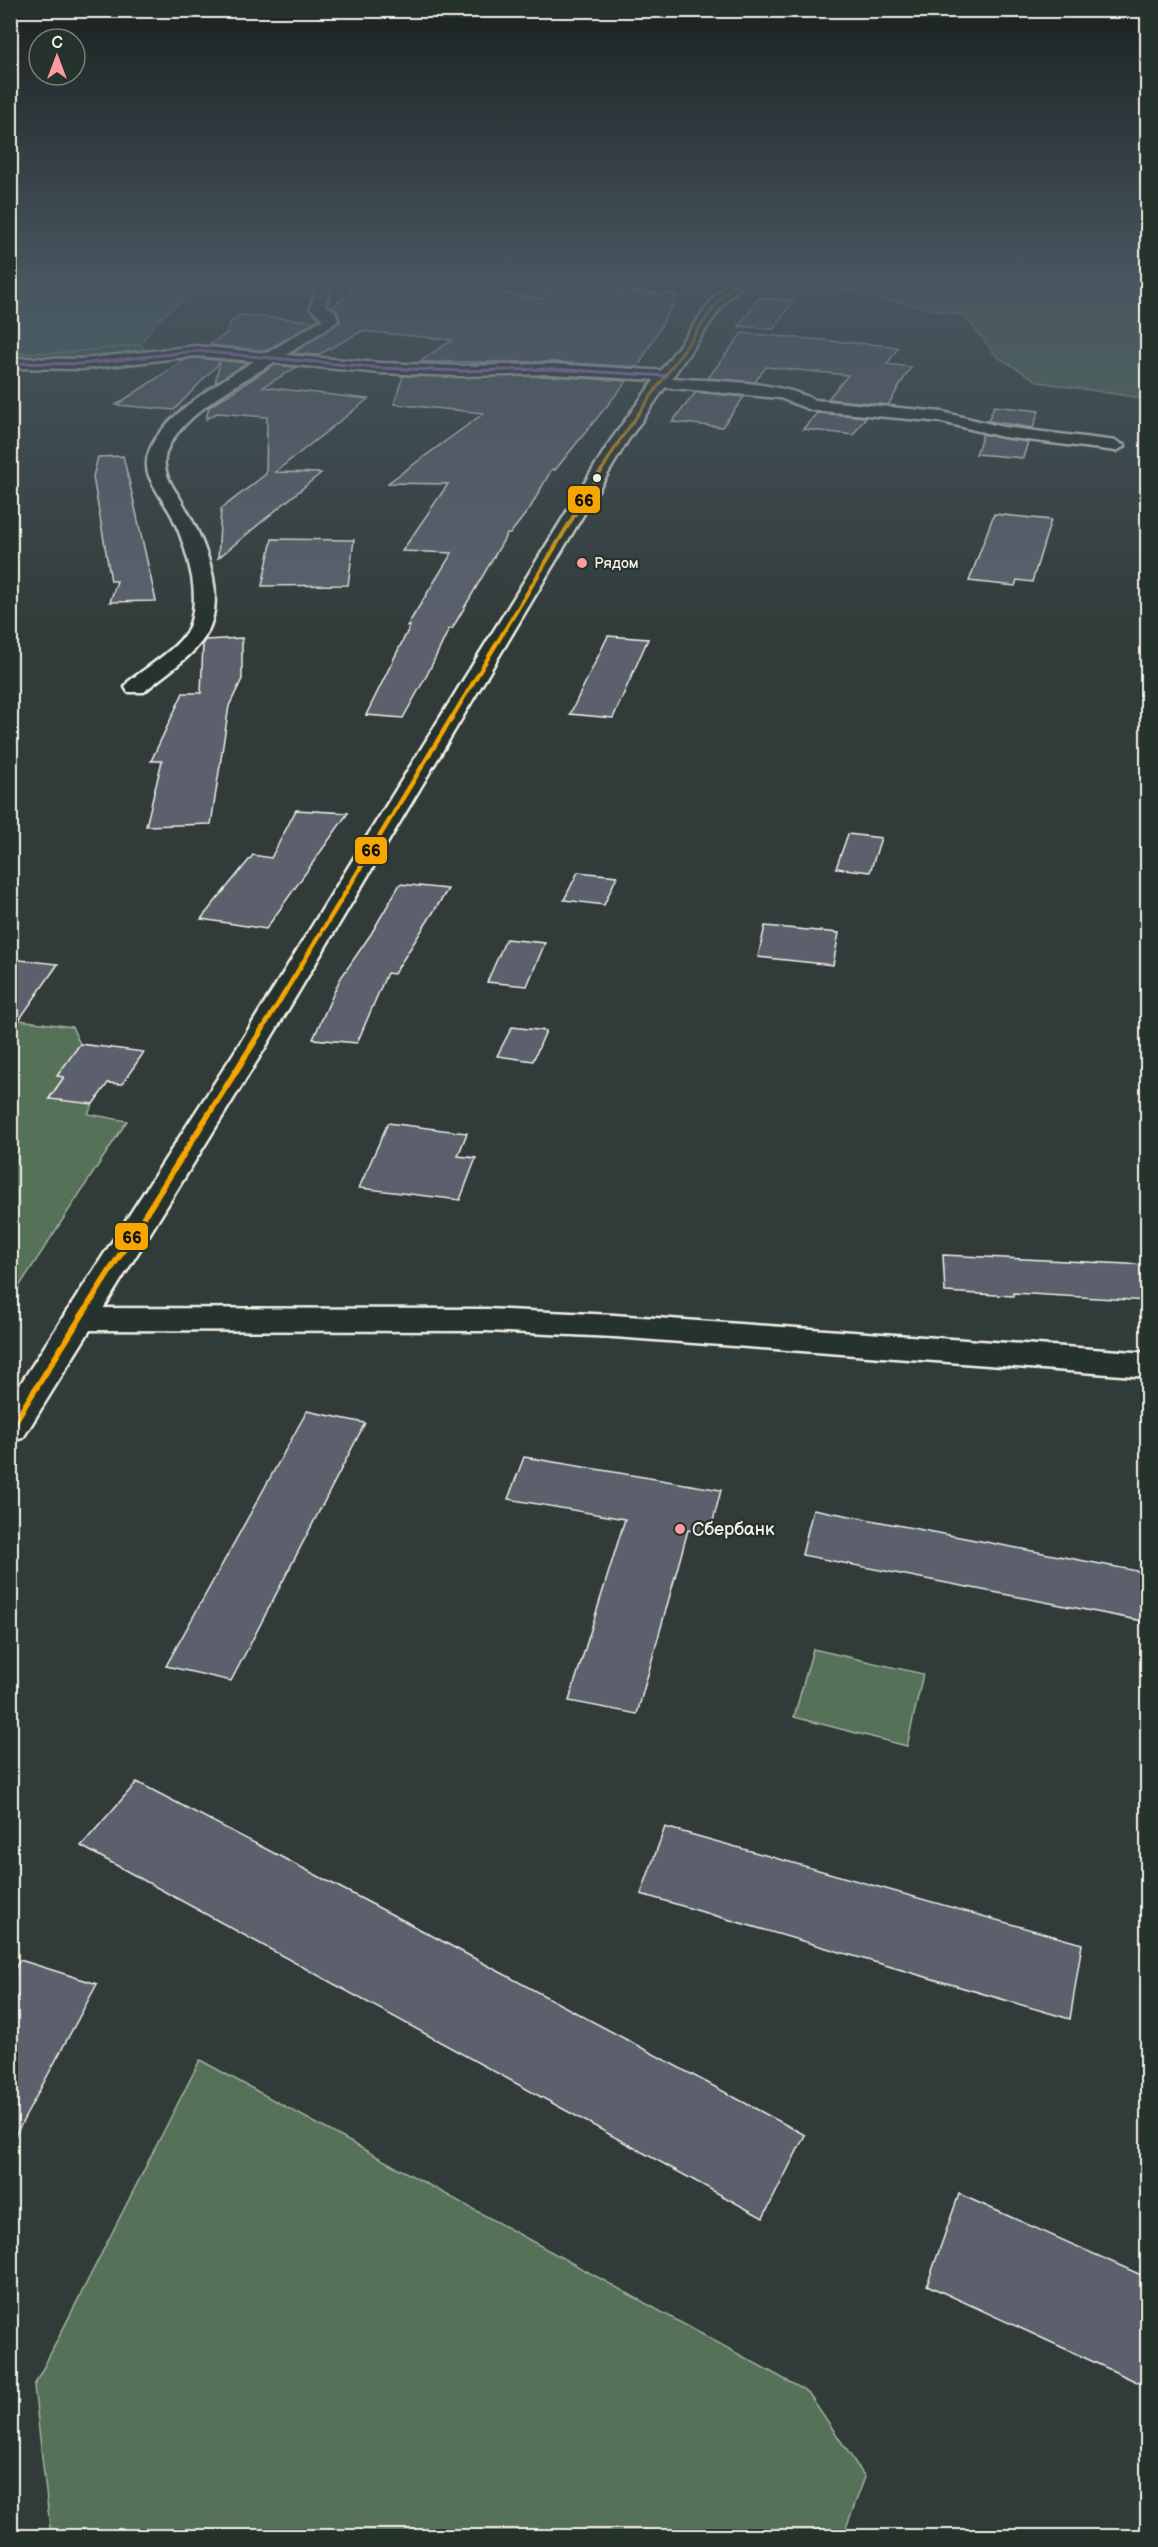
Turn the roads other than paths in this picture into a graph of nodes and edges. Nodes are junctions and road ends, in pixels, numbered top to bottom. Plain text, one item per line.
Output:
1 (210, 397) edge
2 (651, 397) edge
3 (795, 397) edge
4 (1116, 446) dead end
5 (136, 687) dead end
6 (79, 1319) junction
7 (1148, 1365) edge
8 (10, 1429) edge

1 - 5 street
2 - 6 street
3 - 4 street
6 - 7 street
6 - 8 street

